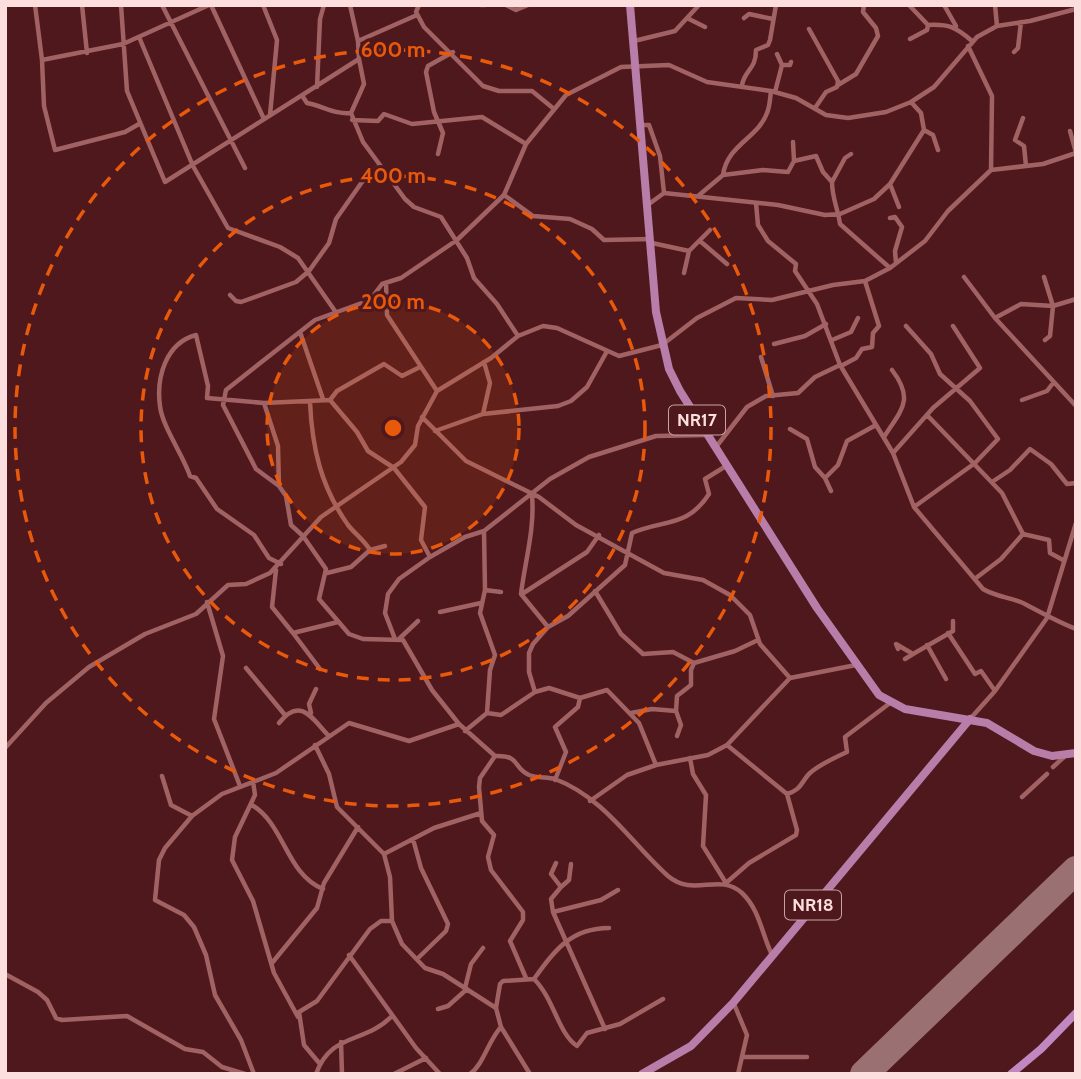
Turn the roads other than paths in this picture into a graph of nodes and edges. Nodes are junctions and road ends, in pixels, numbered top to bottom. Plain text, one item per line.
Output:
1 (35, 5) edge
2 (82, 5) edge
3 (121, 5) edge
4 (162, 5) edge
5 (210, 5) edge
6 (263, 5) edge
7 (324, 5) edge
8 (350, 5) edge
9 (419, 5) edge
10 (506, 5) edge
11 (528, 5) edge
12 (630, 5) edge
13 (699, 5) edge
14 (776, 5) edge
15 (864, 5) edge
16 (909, 5) edge
17 (944, 5) edge
18 (995, 5) edge
19 (1076, 9) edge
20 (417, 15) junction
21 (744, 18) dead end
22 (689, 19) junction
23 (773, 19) junction
24 (1021, 22) junction
25 (170, 25) junction
26 (928, 25) junction
27 (997, 26) junction
28 (705, 27) dead end
29 (956, 27) junction
30 (809, 29) dead end
31 (139, 37) junction
32 (910, 39) dead end
33 (358, 41) junction
34 (633, 41) junction
35 (970, 43) junction
36 (123, 44) junction
37 (453, 52) junction
38 (1014, 52) dead end
39 (87, 53) junction
40 (777, 54) dead end
41 (359, 59) junction
42 (42, 60) junction
43 (792, 62) dead end
44 (636, 65) junction
45 (782, 65) junction
46 (742, 85) junction
47 (838, 85) junction
48 (317, 88) junction
49 (773, 91) junction
50 (303, 97) junction
51 (911, 102) junction
52 (815, 108) junction
53 (554, 109) junction
54 (351, 113) junction
55 (270, 115) junction
56 (1023, 117) dead end
57 (264, 119) junction
58 (352, 120) junction
59 (437, 121) junction
60 (139, 124) junction
61 (642, 125) junction
62 (924, 130) junction
63 (1070, 131) dead end
64 (231, 141) junction
65 (793, 142) dead end
66 (526, 144) junction
67 (938, 150) dead end
68 (1076, 153) edge
69 (438, 154) dead end
70 (851, 154) dead end
71 (794, 161) junction
72 (193, 166) junction
73 (380, 166) junction
74 (1026, 166) junction
75 (244, 168) dead end
76 (991, 170) junction
77 (723, 175) junction
78 (832, 182) junction
79 (890, 184) junction
80 (664, 193) junction
81 (504, 195) junction
82 (698, 197) junction
83 (756, 203) junction
84 (649, 204) junction
85 (899, 207) dead end
86 (841, 214) junction
87 (890, 218) dead end
88 (710, 230) dead end
89 (457, 240) junction
90 (652, 241) junction
91 (700, 241) junction
92 (689, 251) junction
93 (727, 264) dead end
94 (896, 264) junction
95 (890, 268) junction
96 (309, 271) junction
97 (684, 273) dead end
98 (964, 277) dead end
99 (1044, 277) dead end
100 (865, 281) junction
101 (386, 283) junction
102 (811, 292) junction
103 (230, 295) dead end
104 (1076, 299) edge
105 (1053, 306) junction
106 (335, 311) junction
107 (858, 318) dead end
108 (995, 318) junction
109 (826, 324) junction
110 (906, 326) dead end
111 (953, 326) dead end
112 (300, 332) junction
113 (518, 336) junction
114 (832, 340) junction
115 (1045, 340) dead end
116 (774, 344) dead end
117 (662, 345) junction
118 (606, 352) junction
119 (761, 357) dead end
120 (484, 362) junction
121 (840, 365) junction
122 (419, 367) junction
123 (892, 370) dead end
124 (1053, 383) junction
125 (955, 388) junction
126 (437, 390) junction
127 (773, 396) junction
128 (223, 398) junction
129 (327, 400) junction
130 (1022, 400) dead end
131 (310, 402) junction
132 (264, 404) junction
133 (1076, 406) edge
134 (483, 414) junction
135 (927, 415) junction
136 (422, 417) junction
137 (876, 425) junction
138 (790, 429) dead end
139 (435, 431) junction
140 (707, 435) junction
141 (883, 437) junction
142 (714, 449) junction
143 (893, 453) junction
144 (975, 463) junction
145 (726, 466) junction
146 (394, 468) junction
147 (825, 478) junction
148 (992, 482) junction
149 (1076, 483) edge
150 (279, 486) junction
151 (831, 491) dead end
152 (532, 494) junction
153 (335, 506) junction
154 (914, 507) junction
155 (1076, 523) edge
156 (484, 531) junction
157 (1023, 534) junction
158 (598, 535) junction
159 (303, 536) junction
160 (385, 546) dead end
161 (370, 550) junction
162 (630, 554) junction
163 (430, 557) junction
164 (1063, 560) junction
165 (281, 564) junction
166 (276, 568) junction
167 (327, 573) junction
168 (976, 578) junction
169 (485, 590) junction
170 (595, 591) junction
171 (501, 592) dead end
172 (521, 594) junction
173 (207, 602) junction
174 (481, 603) junction
175 (440, 612) dead end
176 (1047, 618) junction
177 (418, 621) dead end
178 (953, 621) dead end
179 (338, 622) junction
180 (548, 627) junction
181 (1076, 629) edge
182 (293, 633) junction
183 (948, 633) junction
184 (397, 639) junction
185 (758, 640) junction
186 (927, 645) junction
187 (898, 649) dead end
188 (913, 654) junction
189 (905, 659) dead end
190 (694, 663) junction
191 (856, 665) junction
192 (246, 668) dead end
193 (320, 669) dead end
194 (790, 678) junction
195 (946, 679) dead end
196 (316, 689) dead end
197 (995, 691) junction
198 (536, 692) junction
199 (580, 698) junction
200 (890, 703) junction
201 (676, 711) junction
202 (312, 713) junction
203 (486, 713) junction
204 (630, 713) junction
205 (285, 715) junction
206 (970, 719) junction
207 (279, 723) dead end
208 (459, 724) junction
209 (465, 731) junction
210 (329, 736) junction
211 (677, 737) dead end
212 (315, 745) junction
213 (727, 745) junction
214 (5, 748) edge
215 (1072, 754) edge
216 (495, 756) junction
217 (690, 758) junction
218 (656, 765) junction
219 (1054, 767) dead end
220 (1047, 774) dead end
221 (162, 776) dead end
222 (555, 779) junction
223 (253, 781) junction
224 (240, 786) junction
225 (788, 794) junction
226 (1022, 797) dead end
227 (590, 801) junction
228 (252, 805) junction
229 (481, 813) junction
230 (192, 816) junction
231 (358, 827) junction
232 (413, 839) junction
233 (384, 854) junction
234 (556, 863) dead end
235 (571, 864) dead end
236 (726, 883) junction
237 (561, 887) junction
238 (323, 889) junction
239 (618, 890) dead end
240 (553, 912) junction
241 (392, 921) junction
242 (609, 928) dead end
243 (564, 941) junction
244 (483, 948) dead end
245 (349, 955) junction
246 (772, 955) junction
247 (417, 959) junction
248 (271, 963) junction
249 (5, 974) edge
250 (526, 978) junction
251 (534, 979) junction
252 (466, 989) junction
253 (663, 999) dead end
254 (733, 1003) junction
255 (496, 1008) junction
256 (438, 1009) dead end
257 (1076, 1013) edge
258 (392, 1016) junction
259 (298, 1017) junction
260 (501, 1027) junction
261 (605, 1029) junction
262 (341, 1042) junction
263 (741, 1057) junction
264 (807, 1057) dead end
265 (426, 1058) junction
266 (320, 1064) junction
267 (656, 1071) edge
268 (245, 1074) edge
269 (254, 1074) edge
270 (316, 1074) edge
271 (342, 1074) edge
272 (394, 1074) edge
273 (440, 1074) edge
274 (470, 1074) edge
275 (530, 1074) edge
276 (642, 1074) edge
277 (738, 1074) edge
278 (1011, 1074) edge

1 - 42 street
2 - 39 street
3 - 36 street
4 - 25 street
5 - 25 street
5 - 57 street
6 - 55 street
7 - 48 street
8 - 33 street
9 - 20 street
10 - 11 street
12 - 34 main road, NR17
13 - 22 street
14 - 23 street
15 - 47 street
16 - 26 street
17 - 29 street
18 - 27 street
19 - 24 street
20 - 33 street
20 - 37 street
21 - 23 street
22 - 28 street
22 - 34 street
23 - 46 street
24 - 27 street
24 - 38 street
25 - 31 street
25 - 64 street
26 - 29 street
26 - 32 street
27 - 35 street
29 - 35 street
30 - 47 street
31 - 36 street
31 - 72 street
33 - 41 street
34 - 44 main road, NR17
35 - 51 street
35 - 76 street
36 - 39 street
36 - 60 street
37 - 53 street
37 - 59 street
39 - 42 street
40 - 45 street
41 - 48 street
41 - 54 street
42 - 60 street
43 - 45 street
44 - 46 street
44 - 53 street
44 - 61 main road, NR17
45 - 49 street
46 - 49 street
47 - 52 street
48 - 50 street
49 - 52 street
49 - 77 street
50 - 54 street
50 - 55 street
51 - 52 street
51 - 62 street
53 - 66 street
54 - 58 street
55 - 57 street
56 - 74 street
57 - 64 street
58 - 59 street
58 - 73 street
59 - 66 street
59 - 69 street
60 - 72 street
61 - 80 street
61 - 84 main road, NR17
62 - 67 street
62 - 79 street
63 - 68 street
64 - 72 street
64 - 75 street
65 - 71 street
66 - 81 street
68 - 74 street
70 - 78 street
71 - 77 street
71 - 78 street
72 - 96 street
73 - 89 street
73 - 96 street
74 - 76 street
76 - 94 street
77 - 82 street
78 - 86 street
79 - 85 street
79 - 86 street
80 - 82 street
80 - 84 street
81 - 89 street
81 - 90 street
82 - 83 street
83 - 86 street
83 - 102 street
84 - 90 main road, NR17
86 - 95 street
87 - 94 street
88 - 91 street
89 - 101 street
89 - 113 street
90 - 92 street
90 - 117 main road, NR17
91 - 92 street
91 - 93 street
92 - 97 street
94 - 95 street
95 - 100 street
96 - 103 street
96 - 106 street
98 - 108 street
99 - 105 street
100 - 102 street
100 - 121 street
101 - 106 street
101 - 122 street
102 - 109 street
102 - 117 street
104 - 105 street
105 - 108 street
105 - 115 street
106 - 112 street
107 - 114 street
108 - 124 street
109 - 114 street
109 - 116 street
110 - 125 street
111 - 125 street
112 - 128 street
112 - 129 street
113 - 118 street
113 - 120 street
114 - 121 street
117 - 118 street
117 - 140 main road, NR17
118 - 134 street
119 - 127 street
120 - 126 street
120 - 134 street
121 - 127 street
121 - 137 street
122 - 126 street
122 - 129 street
123 - 141 street
124 - 130 street
124 - 133 street
125 - 135 street
125 - 144 street
126 - 136 street
127 - 142 street
128 - 132 street
128 - 150 street
128 - 165 street
129 - 131 street
129 - 146 street
131 - 132 street
131 - 153 street
132 - 150 street
134 - 139 street
135 - 143 street
135 - 144 street
136 - 139 street
136 - 146 street
137 - 141 street
137 - 147 street
138 - 147 street
139 - 152 street
140 - 142 main road, NR17
140 - 152 street
141 - 143 street
142 - 145 main road, NR17
143 - 154 street
144 - 148 street
144 - 154 street
145 - 162 street
145 - 191 main road, NR17
146 - 153 street
146 - 163 street
147 - 151 street
148 - 149 street
148 - 157 street
150 - 159 street
152 - 156 street
152 - 158 street
152 - 172 street
153 - 159 street
153 - 161 street
154 - 168 street
155 - 164 street
156 - 163 street
156 - 169 street
157 - 164 street
157 - 168 street
158 - 162 street
158 - 172 street
159 - 165 street
159 - 167 street
160 - 161 street
161 - 167 street
162 - 170 street
162 - 185 street
163 - 184 street
164 - 176 street
165 - 166 street
166 - 173 street
166 - 182 street
167 - 179 street
168 - 176 street
169 - 171 street
169 - 174 street
170 - 180 street
170 - 190 street
172 - 180 street
173 - 214 street
173 - 224 street
174 - 175 street
174 - 203 street
176 - 181 street
176 - 197 street
177 - 184 street
178 - 183 street
179 - 182 street
179 - 184 street
180 - 198 street
182 - 193 street
183 - 186 street
183 - 197 street
184 - 208 street
185 - 190 street
185 - 194 street
186 - 188 street
186 - 195 street
187 - 188 street
188 - 189 street
190 - 201 street
191 - 194 street
191 - 200 main road, NR17
192 - 205 street
194 - 213 street
196 - 202 street
197 - 206 street
198 - 199 street
198 - 203 street
199 - 204 street
199 - 222 street
200 - 206 main road, NR17
200 - 225 street
201 - 204 street
201 - 211 street
202 - 205 street
202 - 210 street
203 - 209 street
204 - 218 street
205 - 207 street
206 - 215 main road, NR17
206 - 246 main road, NR18
208 - 209 street
208 - 210 street
209 - 216 street
210 - 212 street
212 - 223 street
212 - 231 street
213 - 217 street
213 - 225 street
215 - 219 street
216 - 222 street
216 - 229 street
217 - 218 street
217 - 236 street
218 - 227 street
220 - 226 street
221 - 230 street
222 - 227 street
223 - 224 street
223 - 228 street
224 - 230 street
225 - 236 street
227 - 236 street
228 - 238 street
228 - 248 street
229 - 232 street
229 - 250 street
230 - 269 street
231 - 233 street
231 - 238 street
232 - 233 street
232 - 247 street
233 - 241 street
234 - 237 street
235 - 237 street
236 - 246 street
237 - 240 street
238 - 248 street
239 - 240 street
240 - 243 street
241 - 245 street
241 - 247 street
242 - 243 street
243 - 251 street
243 - 261 street
244 - 252 street
245 - 258 street
245 - 259 street
246 - 254 main road, NR18
247 - 252 street
248 - 259 street
249 - 268 street
250 - 251 street
250 - 255 street
251 - 261 street
252 - 255 street
252 - 256 street
253 - 261 street
254 - 263 street
254 - 267 main road, NR18
255 - 260 street
257 - 278 highway
258 - 262 street
258 - 265 street
259 - 266 street
260 - 274 street
260 - 275 street
262 - 266 street
262 - 271 street
263 - 264 street
263 - 277 street
265 - 272 street
265 - 273 street
266 - 270 street
267 - 276 main road, NR18

